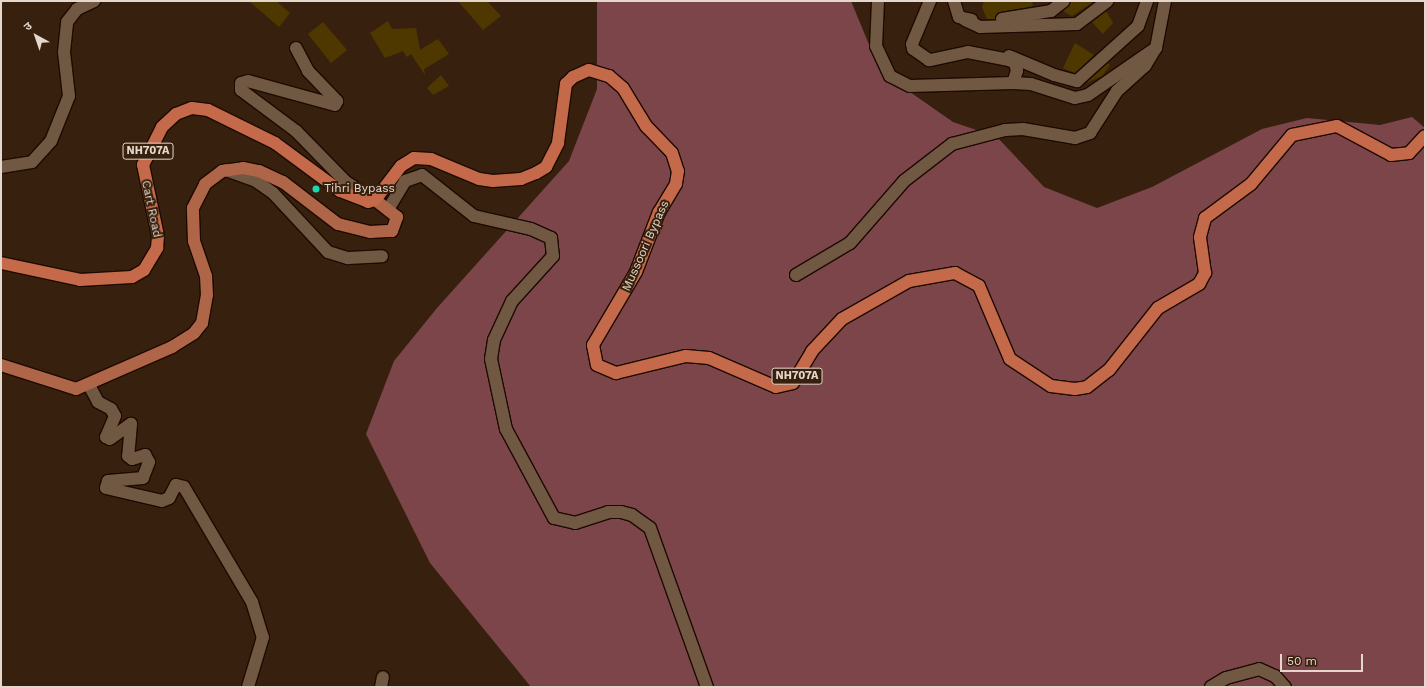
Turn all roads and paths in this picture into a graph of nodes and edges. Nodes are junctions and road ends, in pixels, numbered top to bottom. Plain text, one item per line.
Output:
1 (94, 1) edge
2 (878, 1) edge
3 (930, 1) edge
4 (954, 1) edge
5 (1064, 1) edge
6 (1107, 1) edge
7 (1147, 1) edge
8 (1165, 1) edge
9 (965, 20) junction
10 (296, 48) dead end
11 (1156, 48) junction
12 (991, 56) junction
13 (1013, 83) junction
14 (1425, 136) edge
15 (1, 167) edge
16 (226, 170) junction
17 (375, 200) junction
18 (389, 208) junction
19 (382, 256) dead end
20 (1, 263) edge
21 (796, 275) dead end
22 (1, 365) edge
23 (88, 384) junction
24 (248, 687) edge
25 (707, 687) edge
26 (1211, 687) edge
27 (1285, 687) edge

1 - 15 street
2 - 13 street
3 - 12 street
4 - 9 street
5 - 9 street
6 - 9 street
7 - 12 street
8 - 11 street
10 - 17 street
11 - 13 street
11 - 21 street
12 - 13 street
14 - 17 highway, Mussoori Bypass / NH707A
16 - 18 main road
16 - 19 street
16 - 23 main road
17 - 18 main road
17 - 20 highway, Cart Road / NH707A
18 - 25 street
22 - 23 main road
23 - 24 street
26 - 27 street

